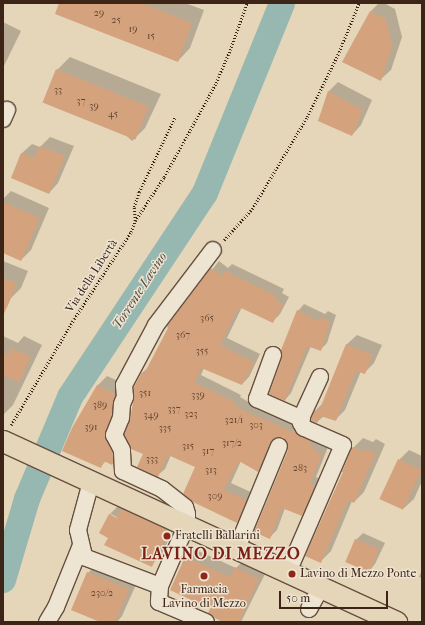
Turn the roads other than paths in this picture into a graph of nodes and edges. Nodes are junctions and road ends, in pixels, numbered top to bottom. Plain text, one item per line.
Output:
1 (214, 250) road end
2 (273, 355) dead end
3 (320, 377) dead end
4 (302, 418) junction
5 (7, 438) edge
6 (279, 446) dead end
7 (91, 482) junction
8 (187, 524) junction
9 (81, 545) junction
10 (237, 548) junction
11 (288, 572) junction
12 (160, 586) junction
13 (321, 587) junction
14 (309, 609) dead end
15 (47, 622) edge
16 (206, 622) edge
17 (396, 622) edge

1 - 8 street
2 - 4 street
3 - 4 street
4 - 11 street
5 - 7 main road
6 - 10 street
7 - 8 main road
7 - 9 street
8 - 10 main road
8 - 12 street
9 - 12 street
9 - 15 street
10 - 11 main road
11 - 13 main road
12 - 16 street
13 - 14 street
13 - 17 main road

